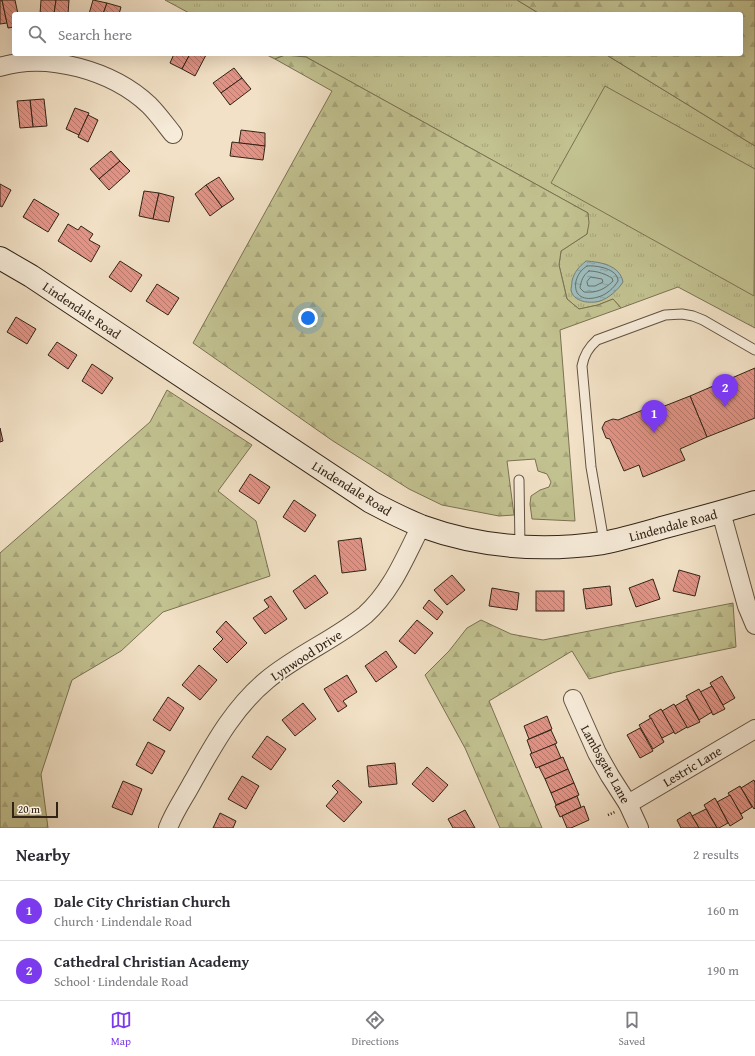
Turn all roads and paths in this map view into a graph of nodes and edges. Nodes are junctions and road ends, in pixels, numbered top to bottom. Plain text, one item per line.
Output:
1 (0, 67) edge
2 (173, 134) dead end
3 (0, 258) edge
4 (755, 350) edge
5 (519, 480) dead end
6 (755, 502) edge
7 (721, 512) junction
8 (421, 526) junction
9 (604, 542) junction
10 (520, 547) junction
11 (755, 625) edge
12 (573, 700) dead end
13 (755, 729) edge
14 (628, 804) junction
15 (168, 828) edge
16 (639, 828) edge

1 - 2 street
3 - 8 street, Lindendale Road
4 - 9 lane
5 - 10 lane
6 - 7 street, Lindendale Road
7 - 9 street, Lindendale Road
7 - 11 street
8 - 10 street, Lindendale Road
8 - 15 street, Lynwood Drive
9 - 10 street, Lindendale Road
12 - 14 street, Lambsgate Lane
13 - 14 street, Lestric Lane
14 - 16 street, Lambsgate Lane

